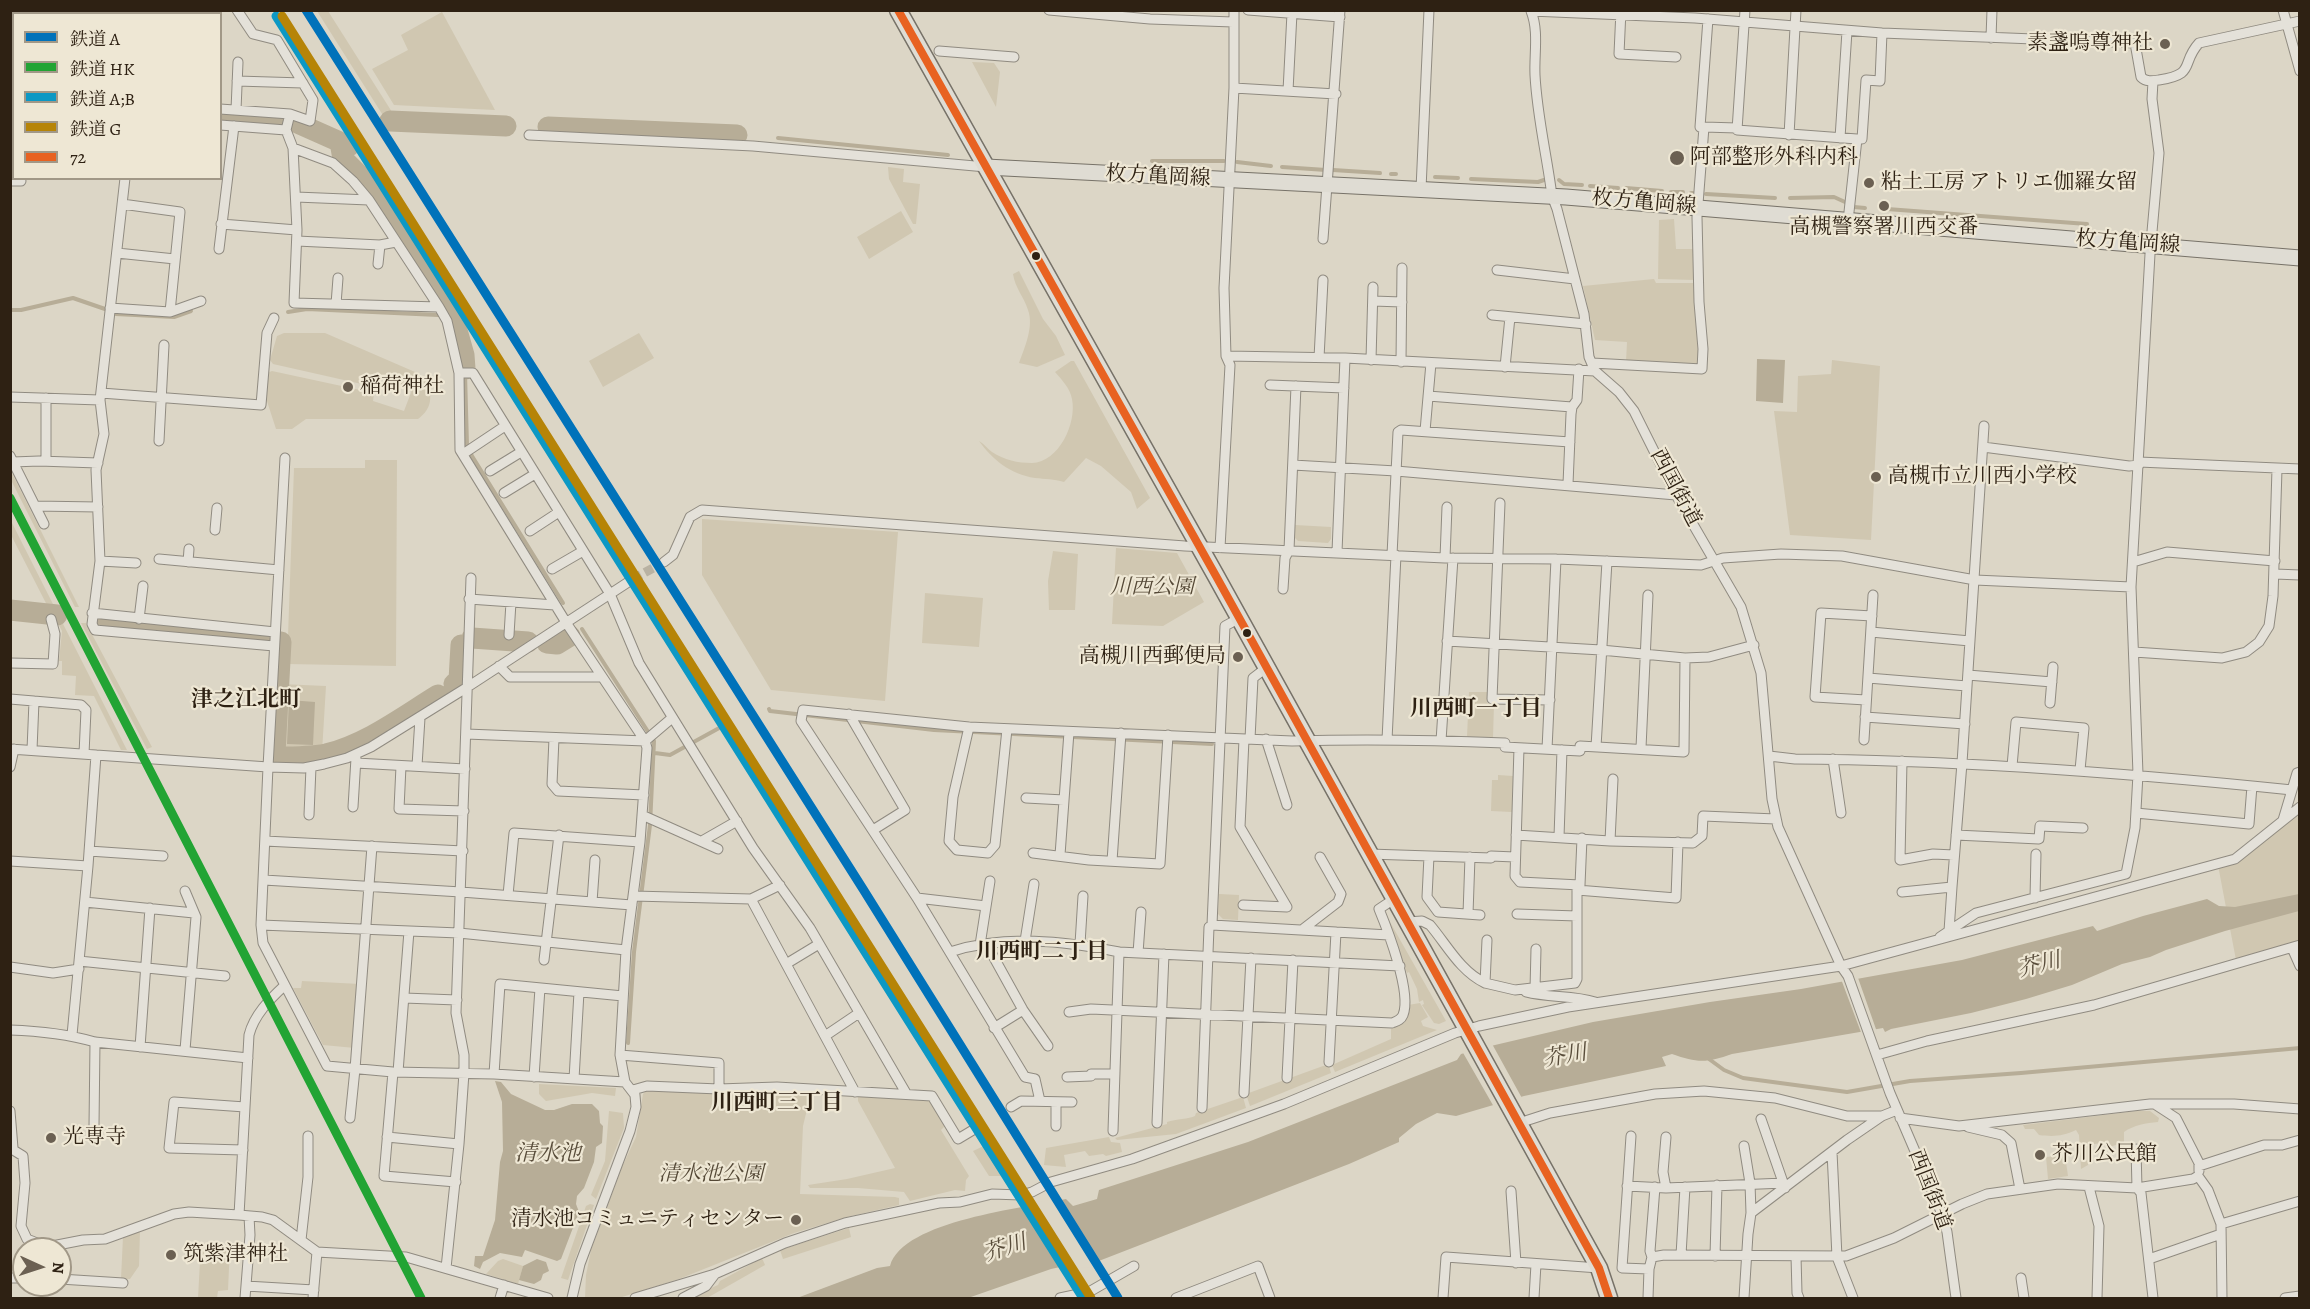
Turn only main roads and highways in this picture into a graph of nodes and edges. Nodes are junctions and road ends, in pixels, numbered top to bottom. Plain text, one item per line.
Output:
1 (898, 10) edge
2 (986, 167) junction
3 (2300, 258) edge
4 (1609, 1299) edge

1 - 2 highway
2 - 3 main road, 枚方亀岡線
2 - 4 highway

